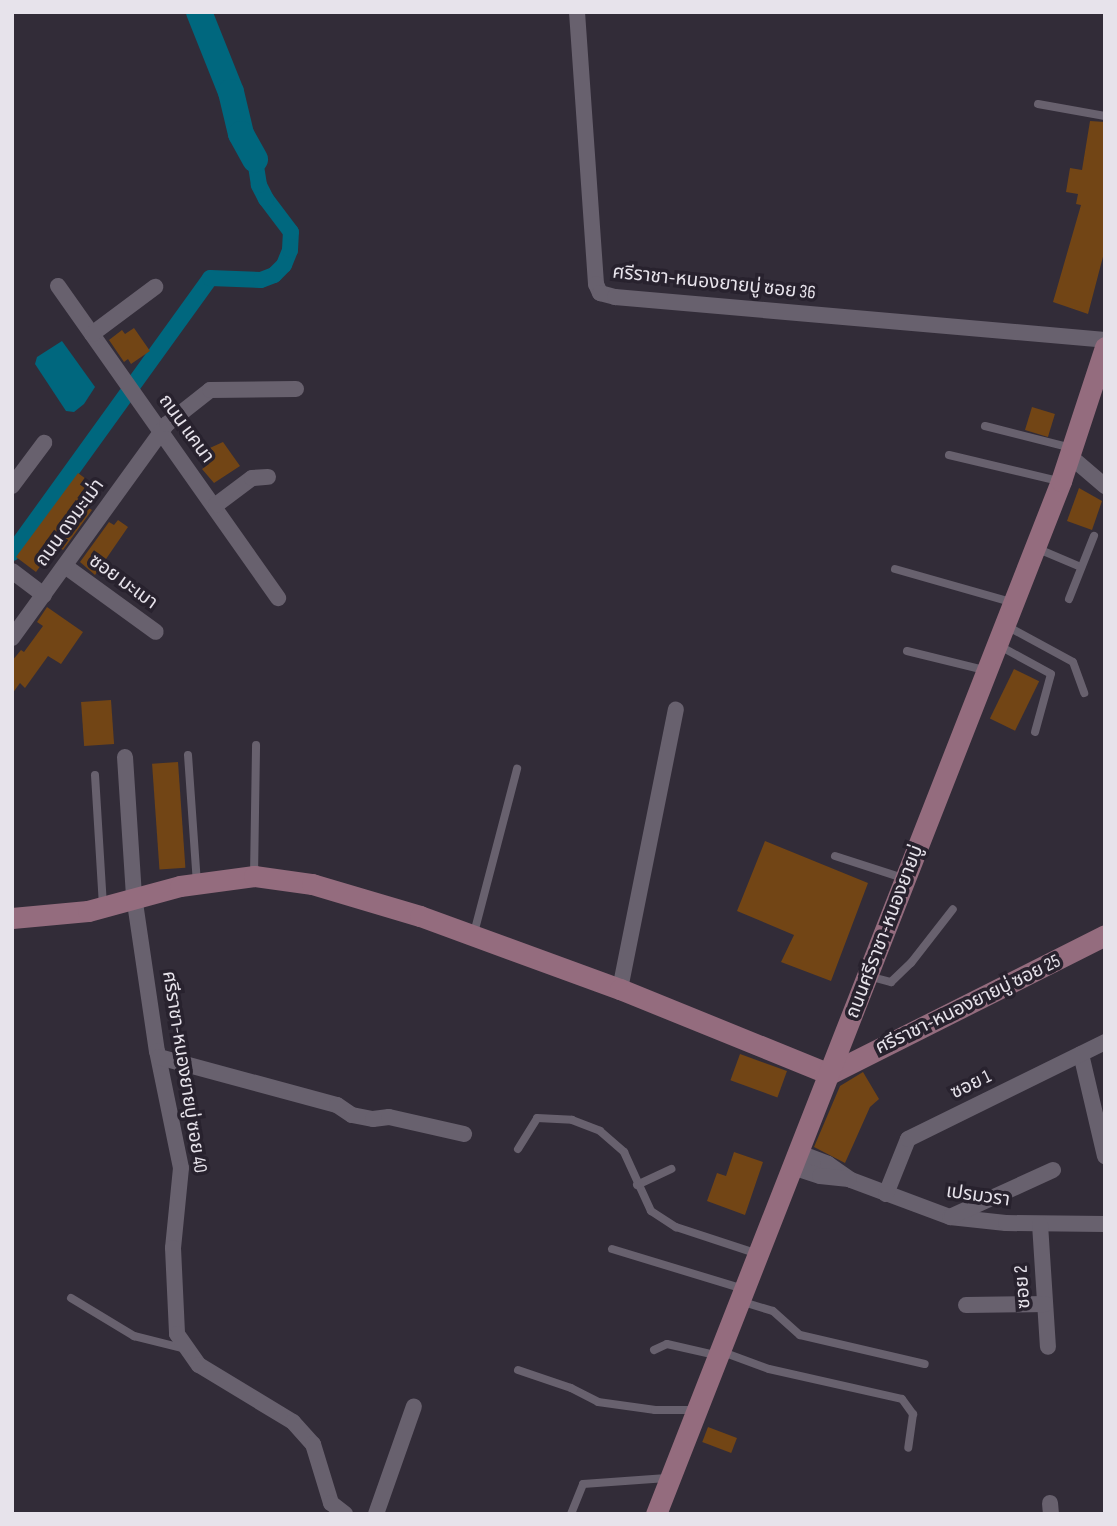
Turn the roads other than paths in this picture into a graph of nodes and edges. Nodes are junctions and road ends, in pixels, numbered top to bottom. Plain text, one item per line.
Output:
1 (577, 12) edge
2 (1038, 104) dead end
3 (1105, 116) edge
4 (58, 286) dead end
5 (155, 287) dead end
6 (92, 334) junction
7 (1105, 340) edge
8 (1105, 347) edge
9 (1099, 388) edge
10 (296, 389) dead end
11 (985, 426) dead end
12 (161, 432) junction
13 (44, 443) dead end
14 (1072, 453) junction
15 (949, 455) dead end
16 (268, 477) dead end
17 (1061, 481) junction
18 (12, 486) edge
19 (1105, 486) edge
20 (216, 505) junction
21 (1094, 536) dead end
22 (1035, 548) junction
23 (65, 566) junction
24 (1081, 568) junction
25 (895, 569) dead end
26 (12, 572) edge
27 (44, 595) junction
28 (278, 598) dead end
29 (1069, 599) dead end
30 (1014, 603) junction
31 (156, 632) dead end
32 (1002, 635) junction
33 (12, 638) edge
34 (907, 651) dead end
35 (987, 671) junction
36 (1084, 694) dead end
37 (676, 710) dead end
38 (1035, 732) dead end
39 (256, 745) dead end
40 (188, 755) dead end
41 (125, 757) dead end
42 (517, 769) dead end
43 (95, 775) dead end
44 (835, 856) dead end
45 (254, 876) junction
46 (906, 879) junction
47 (197, 883) junction
48 (134, 896) junction
49 (103, 906) junction
50 (953, 909) dead end
51 (12, 918) edge
52 (1105, 934) edge
53 (473, 936) junction
54 (868, 976) junction
55 (620, 989) junction
56 (1105, 1042) edge
57 (1082, 1054) junction
58 (159, 1057) junction
59 (829, 1074) junction
60 (464, 1135) dead end
61 (518, 1149) dead end
62 (1105, 1156) edge
63 (795, 1159) junction
64 (671, 1169) dead end
65 (1053, 1170) dead end
66 (637, 1185) junction
67 (886, 1194) junction
68 (950, 1217) junction
69 (1040, 1224) junction
70 (1105, 1224) edge
71 (612, 1248) dead end
72 (758, 1254) junction
73 (742, 1295) junction
74 (71, 1298) dead end
75 (1045, 1304) junction
76 (966, 1305) dead end
77 (1048, 1347) dead end
78 (189, 1350) junction
79 (654, 1350) dead end
80 (719, 1353) junction
81 (925, 1364) dead end
82 (518, 1370) dead end
83 (414, 1406) dead end
84 (697, 1410) junction
85 (908, 1448) dead end
86 (670, 1478) junction
87 (345, 1514) edge
88 (376, 1514) edge
89 (571, 1514) edge
90 (656, 1514) edge

1 - 7 street, ศรีราชา-หนองยายบู่ ซอย 36
2 - 3 lane
4 - 6 street, ถนน แคนา
5 - 6 street
6 - 12 street, ถนน แคนา
8 - 9 main road, ถนนศรีราชา-หนองยายบู่
9 - 14 main road, ถนนศรีราชา-หนองยายบู่
10 - 12 street, ถนน ดงมะเม่า
11 - 14 lane
12 - 20 street, ถนน แคนา
12 - 23 street, ถนน ดงมะเม่า
13 - 18 street
14 - 17 main road, ถนนศรีราชา-หนองยายบู่
14 - 19 street
15 - 17 lane
16 - 20 street
17 - 22 main road, ถนนศรีราชา-หนองยายบู่
20 - 28 street, ถนน แคนา
21 - 24 lane
22 - 24 lane
22 - 30 main road, ถนนศรีราชา-หนองยายบู่
23 - 27 street, ถนน ดงมะเม่า
23 - 31 street, ซอย มะเมา
24 - 29 lane
25 - 30 lane
26 - 27 street
27 - 33 street, ถนน ดงมะเม่า
30 - 32 main road, ถนนศรีราชา-หนองยายบู่
32 - 35 main road, ถนนศรีราชา-หนองยายบู่
32 - 36 lane
32 - 38 lane
34 - 35 lane
35 - 46 main road, ถนนศรีราชา-หนองยายบู่
37 - 55 street
39 - 45 lane
40 - 47 lane
41 - 48 street, ศรีราชา-หนองยายบู่ ซอย 40
42 - 53 lane
43 - 49 lane
44 - 46 lane
45 - 47 main road
45 - 53 main road
46 - 54 main road, ถนนศรีราชา-หนองยายบู่
47 - 48 main road
48 - 49 main road
48 - 58 street, ศรีราชา-หนองยายบู่ ซอย 40
49 - 51 main road
50 - 54 lane
52 - 59 main road, ศรีราชา-หนองยายบู่ ซอย 25
53 - 55 main road
54 - 59 main road, ถนนศรีราชา-หนองยายบู่
55 - 59 main road
56 - 57 street, ซอย 1
57 - 62 street
57 - 67 street, ซอย 1
58 - 60 street
58 - 78 street, ศรีราชา-หนองยายบู่ ซอย 40
59 - 63 main road, ถนนศรีราชา-หนองยายบู่
61 - 66 lane
63 - 67 street, เปรมวรา
63 - 72 main road, ถนนศรีราชา-หนองยายบู่
64 - 66 lane
65 - 68 street
66 - 72 lane
67 - 68 street, เปรมวรา
68 - 69 street, เปรมวรา
69 - 70 street, เปรมวรา
69 - 75 street, ซอย 2
71 - 73 lane
72 - 73 main road, ถนนศรีราชา-หนองยายบู่
73 - 80 main road, ถนนศรีราชา-หนองยายบู่
73 - 81 lane
74 - 78 lane
75 - 76 street
75 - 77 street, ซอย 2
78 - 87 street, ศรีราชา-หนองยายบู่ ซอย 40
79 - 80 lane
80 - 84 main road, ถนนศรีราชา-หนองยายบู่
80 - 85 lane
82 - 84 lane
83 - 88 street
84 - 86 main road, ถนนศรีราชา-หนองยายบู่
86 - 89 lane
86 - 90 main road, ถนนศรีราชา-หนองยายบู่

